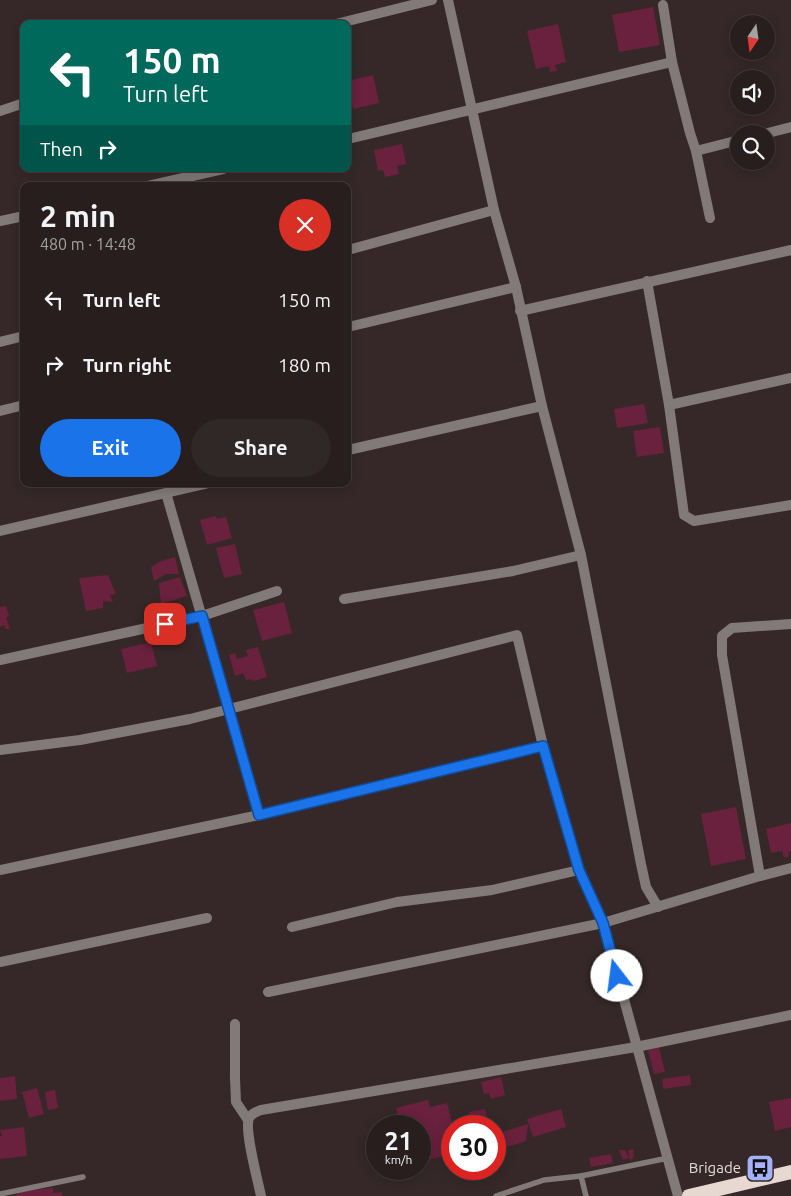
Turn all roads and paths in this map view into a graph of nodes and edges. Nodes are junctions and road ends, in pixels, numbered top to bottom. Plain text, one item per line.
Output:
1 (432, 0) edge
2 (448, 0) edge
3 (663, 5) dead end
4 (351, 20) edge
5 (672, 62) junction
6 (20, 104) edge
7 (472, 110) junction
8 (0, 111) edge
9 (791, 127) edge
10 (775, 131) edge
11 (351, 139) edge
12 (730, 142) edge
13 (696, 151) junction
14 (210, 172) edge
15 (166, 182) edge
16 (494, 210) junction
17 (20, 217) edge
18 (710, 218) dead end
19 (0, 221) edge
20 (351, 249) edge
21 (791, 250) edge
22 (647, 281) junction
23 (516, 287) junction
24 (520, 311) junction
25 (351, 326) edge
26 (20, 337) edge
27 (0, 342) edge
28 (791, 378) edge
29 (669, 405) junction
30 (20, 406) edge
31 (542, 406) junction
32 (0, 411) edge
33 (351, 449) edge
34 (193, 487) edge
35 (166, 494) junction
36 (791, 505) edge
37 (0, 530) edge
38 (581, 555) junction
39 (277, 591) dead end
40 (344, 599) dead end
41 (202, 616) junction
42 (791, 624) edge
43 (0, 660) edge
44 (228, 709) junction
45 (543, 746) junction
46 (0, 750) edge
47 (259, 815) junction
48 (791, 868) edge
49 (0, 870) edge
50 (579, 870) junction
51 (760, 876) junction
52 (658, 907) junction
53 (207, 918) dead end
54 (603, 923) junction
55 (292, 927) dead end
56 (0, 962) edge
57 (268, 992) dead end
58 (791, 1015) edge
59 (235, 1024) dead end
60 (636, 1047) junction
61 (248, 1120) junction
62 (668, 1158) junction
63 (791, 1172) edge
64 (582, 1176) junction
65 (83, 1177) dead end
66 (0, 1194) edge
67 (261, 1196) edge
68 (496, 1196) edge
69 (586, 1196) edge
70 (678, 1196) edge
71 (688, 1196) edge

1 - 4 street
2 - 7 street
3 - 5 street
5 - 7 street
5 - 13 street
6 - 8 street
7 - 11 street
7 - 16 street
9 - 10 street
12 - 13 street
13 - 18 street
14 - 15 street
16 - 20 street
16 - 23 street
17 - 19 street
21 - 22 street
22 - 24 street
22 - 29 street
23 - 24 street
23 - 25 street
24 - 31 street
26 - 27 street
28 - 29 street
29 - 36 street
30 - 32 street
31 - 33 street
31 - 38 street
34 - 35 street
35 - 37 street
35 - 41 street
38 - 40 street
38 - 52 street
39 - 41 street
41 - 43 street
41 - 44 street
42 - 51 street
44 - 45 street
44 - 46 street
44 - 47 street
45 - 47 street
45 - 50 street
47 - 49 street
48 - 51 street
50 - 54 street
50 - 55 street
51 - 52 street
52 - 54 street
53 - 56 street
54 - 57 street
54 - 60 street
58 - 60 street
59 - 61 street
60 - 61 street
60 - 62 street
61 - 67 street
62 - 64 lane
62 - 70 street
63 - 71 highway
64 - 68 lane
64 - 69 lane
65 - 66 lane

